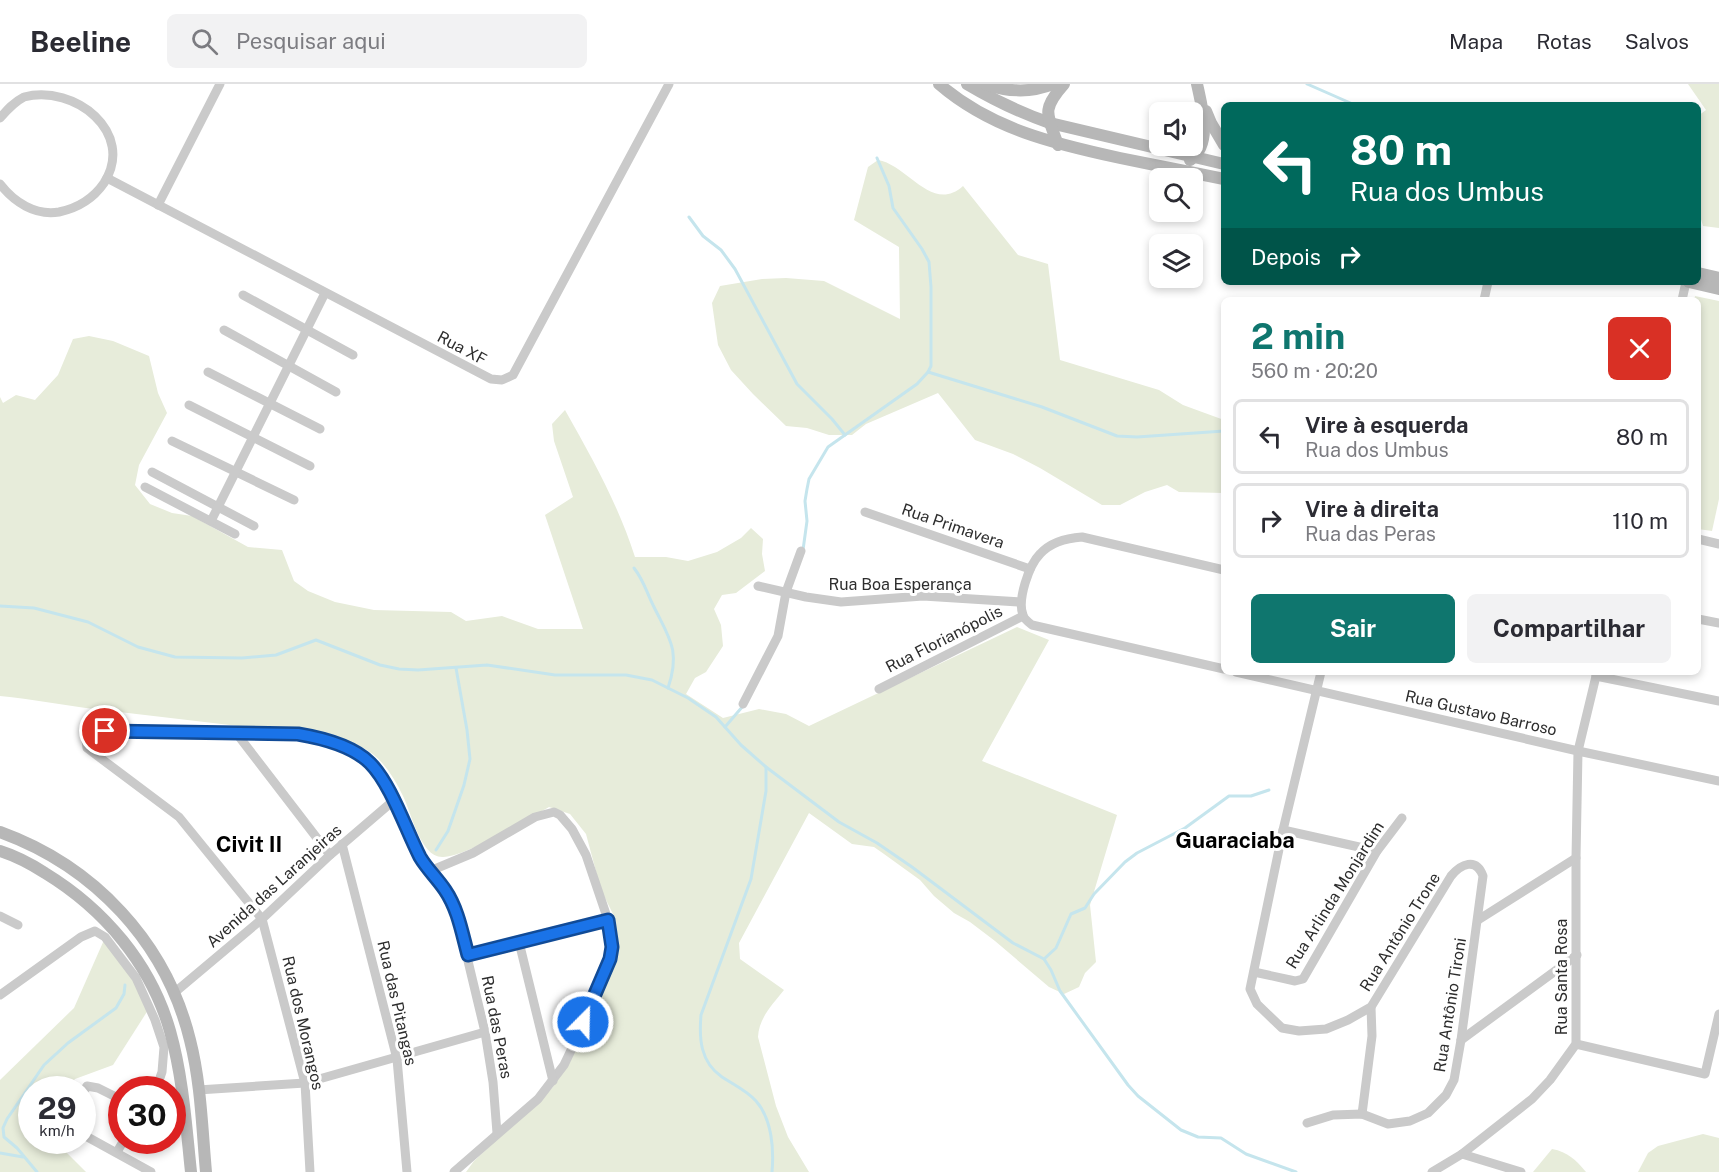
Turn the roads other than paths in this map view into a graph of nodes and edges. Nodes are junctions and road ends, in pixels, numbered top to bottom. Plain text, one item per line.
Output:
1 (220, 84) edge
2 (669, 84) edge
3 (939, 84) edge
4 (967, 84) edge
5 (985, 84) edge
6 (1053, 84) edge
7 (1064, 84) edge
8 (1198, 85) edge
9 (0, 118) edge
10 (1050, 123) junction
11 (1221, 140) edge
12 (1058, 145) junction
13 (1194, 157) junction
14 (1221, 163) edge
15 (1169, 168) joint
16 (1203, 175) edge
17 (107, 178) junction
18 (1221, 178) edge
19 (0, 184) edge
20 (158, 205) junction
21 (1701, 274) edge
22 (1719, 278) edge
23 (1701, 285) edge
24 (1719, 289) edge
25 (325, 293) junction
26 (243, 295) dead end
27 (224, 330) dead end
28 (307, 331) junction
29 (353, 355) dead end
30 (289, 367) junction
31 (208, 372) dead end
32 (336, 392) dead end
33 (271, 404) junction
34 (189, 405) dead end
35 (320, 429) dead end
36 (254, 438) junction
37 (172, 441) dead end
38 (310, 466) dead end
39 (152, 472) dead end
40 (236, 473) junction
41 (145, 487) dead end
42 (294, 500) dead end
43 (218, 508) junction
44 (865, 512) dead end
45 (211, 521) junction
46 (254, 526) dead end
47 (235, 534) dead end
48 (1701, 540) edge
49 (1719, 544) edge
50 (801, 551) dead end
51 (1030, 569) junction
52 (1221, 569) edge
53 (758, 586) dead end
54 (786, 592) junction
55 (1020, 602) junction
56 (1023, 616) junction
57 (1701, 620) edge
58 (1719, 623) edge
59 (1221, 668) edge
60 (1250, 675) edge
61 (1320, 675) edge
62 (1597, 675) edge
63 (1602, 675) edge
64 (879, 689) dead end
65 (1317, 690) junction
66 (1719, 701) edge
67 (743, 704) dead end
68 (237, 735) junction
69 (1578, 751) junction
70 (1719, 781) edge
71 (393, 801) junction
72 (1402, 818) dead end
73 (1283, 830) junction
74 (0, 832) edge
75 (342, 844) junction
76 (0, 850) edge
77 (1377, 851) junction
78 (330, 855) junction
79 (1576, 858) junction
80 (430, 871) junction
81 (1483, 876) joint
82 (0, 916) edge
83 (262, 918) junction
84 (608, 920) junction
85 (1478, 920) junction
86 (18, 926) dead end
87 (519, 942) junction
88 (468, 955) junction
89 (1577, 956) junction
90 (1254, 972) junction
91 (174, 993) junction
92 (0, 996) edge
93 (1371, 1007) junction
94 (1719, 1014) edge
95 (485, 1032) junction
96 (1461, 1040) junction
97 (1576, 1044) junction
98 (397, 1059) junction
99 (161, 1076) edge
100 (553, 1081) junction
101 (305, 1083) junction
102 (198, 1090) junction
103 (1362, 1114) junction
104 (1307, 1123) dead end
105 (497, 1133) junction
106 (120, 1154) edge
107 (1462, 1154) junction
108 (151, 1172) edge
109 (191, 1172) edge
110 (206, 1172) edge
111 (310, 1172) edge
112 (407, 1172) edge
113 (454, 1172) edge
114 (1432, 1172) edge
115 (1521, 1172) edge

1 - 20 street
2 - 25 street, Rua XF
3 - 12 main road
4 - 10 main road
5 - 6 main road
7 - 10 main road
8 - 11 main road
8 - 13 main road
9 - 17 street
10 - 12 main road
10 - 13 main road
12 - 15 main road
13 - 14 main road
13 - 15 main road
16 - 18 main road
17 - 19 street
17 - 20 street, Rua XF
20 - 25 street, Rua XF
21 - 22 main road
23 - 24 main road
25 - 28 street
26 - 28 street
27 - 30 street
28 - 29 street
28 - 30 street
30 - 32 street
30 - 33 street
31 - 33 street
33 - 35 street
33 - 36 street
34 - 36 street
36 - 38 street
36 - 40 street
37 - 40 street
39 - 43 street
40 - 42 street
40 - 43 street
41 - 45 street
43 - 45 street
43 - 46 street
44 - 51 street, Rua Primavera
45 - 47 street
48 - 49 street
50 - 54 street
51 - 52 street
51 - 55 street
53 - 54 street, Rua Boa Esperança
54 - 55 street, Rua Boa Esperança
54 - 67 street
55 - 56 street
56 - 59 street
56 - 64 street, Rua Florianópolis
57 - 58 street
60 - 65 street, Rua Gustavo Barroso
61 - 65 street
62 - 69 street, Rua Santa Rosa
63 - 66 street
65 - 69 street, Rua Gustavo Barroso
65 - 73 street
68 - 71 street, Rua das Peras
68 - 78 street
68 - 83 street, Rua das Peras
69 - 70 street, Rua Gustavo Barroso
69 - 79 street, Rua Santa Rosa
71 - 75 street, Avenida das Laranjeiras
71 - 80 street, Rua das Peras
72 - 77 street, Rua Arlinda Monjardim
73 - 77 street
73 - 90 street
74 - 91 main road
75 - 78 street, Avenida das Laranjeiras
75 - 98 street, Rua das Pitangas
76 - 109 main road
77 - 90 street, Rua Arlinda Monjardim
78 - 83 street, Avenida das Laranjeiras
79 - 85 street
79 - 89 street, Rua Santa Rosa
80 - 84 street
80 - 88 street, Rua das Peras
81 - 85 street, Rua Antônio Tironi
81 - 93 street, Rua Antônio Trone
82 - 86 street
83 - 91 street, Avenida das Laranjeiras
83 - 101 street, Rua dos Morangos
84 - 87 street
84 - 100 street
85 - 96 street, Rua Antônio Tironi
87 - 88 street
87 - 100 street
88 - 95 street, Rua das Peras
89 - 96 street
89 - 97 street, Rua Santa Rosa
90 - 93 street, Rua Antônio Trone
91 - 102 main road
92 - 99 street
93 - 103 street
94 - 97 street
95 - 98 street
95 - 105 street, Rua das Peras
96 - 103 street, Rua Antônio Tironi
97 - 107 street, Rua Santa Rosa
98 - 101 street
98 - 112 street, Rua das Pitangas
100 - 105 street
101 - 102 street
101 - 111 street, Rua dos Morangos
102 - 110 main road
103 - 104 street, Rua Antônio Tironi
105 - 113 street
106 - 108 street
107 - 114 street, Rua Santa Rosa
107 - 115 street

